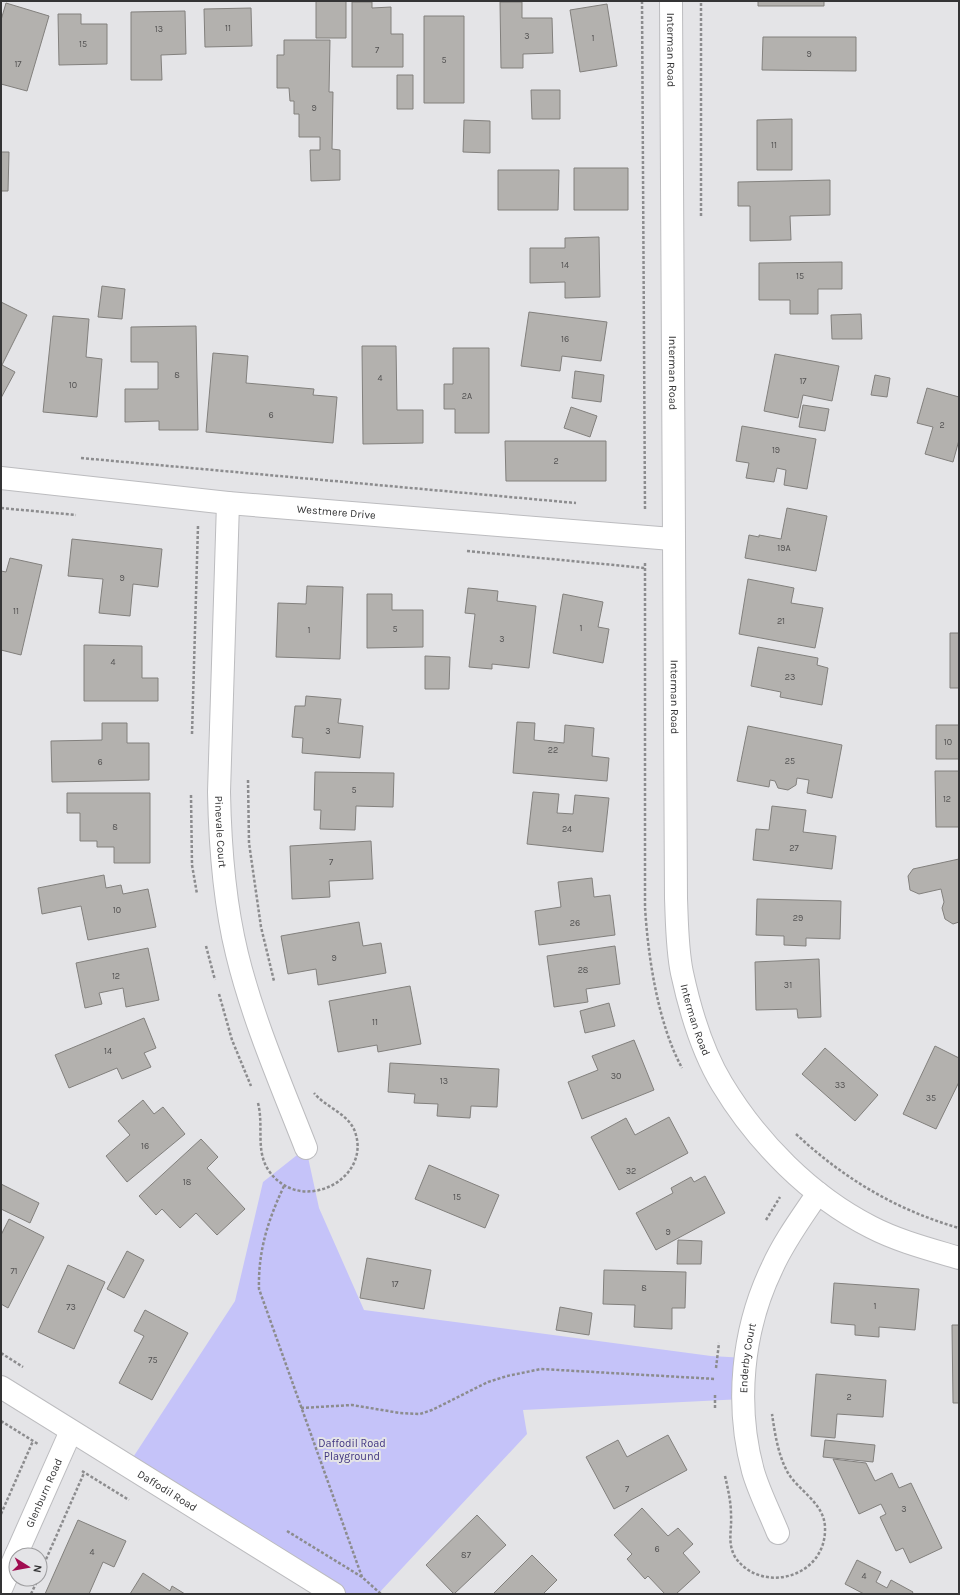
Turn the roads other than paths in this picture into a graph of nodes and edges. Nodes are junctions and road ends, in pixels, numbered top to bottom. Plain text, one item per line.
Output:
1 (670, 1) edge
2 (1, 478) edge
3 (228, 503) junction
4 (672, 539) junction
5 (306, 1148) dead end
6 (818, 1193) junction
7 (959, 1258) edge
8 (1, 1387) edge
9 (71, 1431) junction
10 (778, 1533) dead end
11 (20, 1547) edge
12 (8, 1573) edge
13 (1, 1589) edge
14 (334, 1594) edge

1 - 4 street, Interman Road
2 - 3 street, Westmere Drive
3 - 4 street, Westmere Drive
3 - 5 street, Pinevale Court
4 - 6 street, Interman Road
6 - 7 street, Interman Road
6 - 10 street, Enderby Court
8 - 9 street, Daffodil Road
9 - 11 street, Glenburn Road
9 - 14 street, Daffodil Road
12 - 13 street, Glenburn Road

